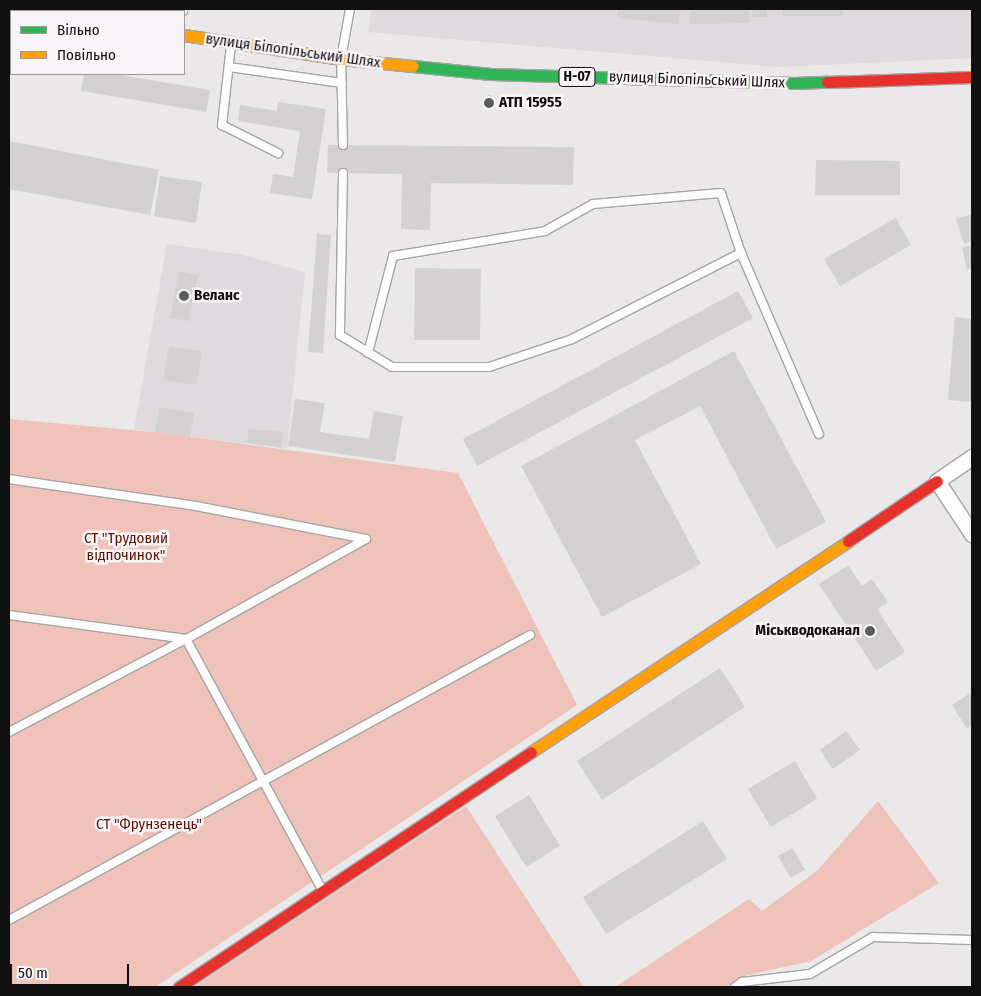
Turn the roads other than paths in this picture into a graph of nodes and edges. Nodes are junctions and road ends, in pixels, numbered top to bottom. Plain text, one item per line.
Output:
1 (350, 9) edge
2 (185, 35) edge
3 (231, 43) junction
4 (341, 59) junction
5 (229, 67) junction
6 (972, 77) edge
7 (342, 83) junction
8 (343, 145) dead end
9 (278, 153) dead end
10 (343, 173) dead end
11 (741, 253) junction
12 (368, 353) junction
13 (819, 434) dead end
14 (972, 457) edge
15 (9, 479) edge
16 (937, 481) junction
17 (972, 534) edge
18 (9, 616) edge
19 (530, 635) dead end
20 (186, 639) junction
21 (9, 732) edge
22 (262, 780) junction
23 (323, 892) junction
24 (9, 920) edge
25 (972, 940) edge
26 (179, 987) edge
27 (735, 987) edge

1 - 4 lane
2 - 3 street, вулиця Білопільський Шлях / Н-07
3 - 4 street, вулиця Білопільський Шлях / Н-07
3 - 5 lane
4 - 6 street, вулиця Білопільський Шлях / Н-07
4 - 7 lane
5 - 7 lane
5 - 9 lane
7 - 8 lane
10 - 12 lane
11 - 12 lane
11 - 12 lane
11 - 13 lane
14 - 16 street
15 - 20 lane
16 - 17 street
16 - 23 street
18 - 20 lane
19 - 22 lane
20 - 21 lane
20 - 22 lane
22 - 23 lane
22 - 24 lane
23 - 26 street
25 - 27 lane

